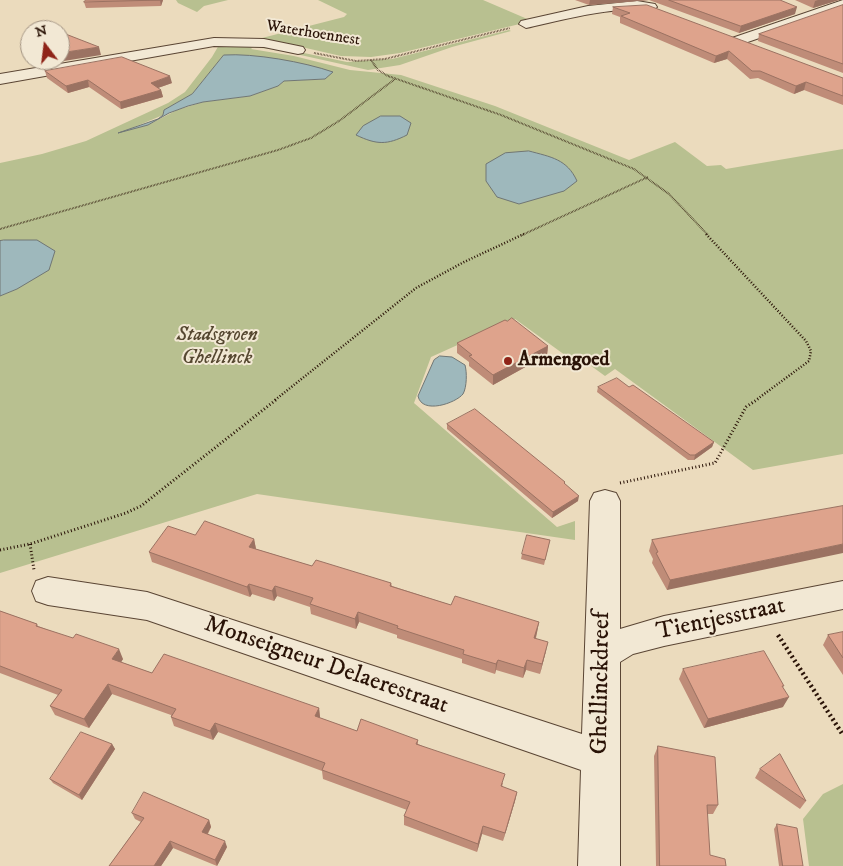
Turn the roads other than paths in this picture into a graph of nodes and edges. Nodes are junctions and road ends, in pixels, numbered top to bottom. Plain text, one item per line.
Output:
1 (796, 7) edge
2 (839, 8) edge
3 (663, 12) edge
4 (814, 15) junction
5 (526, 24) road end
6 (720, 34) edge
7 (736, 41) junction
8 (298, 50) road end
9 (763, 51) edge
10 (0, 79) edge
11 (605, 501) road end
12 (48, 591) dead end
13 (843, 595) edge
14 (602, 655) junction
15 (601, 758) junction
16 (599, 866) edge

1 - 4 street
2 - 4 street
3 - 5 street
4 - 7 street
6 - 7 street
7 - 9 street
8 - 10 street, Waterhoennest
11 - 14 street, Ghellinckdreef
12 - 15 street, Monseigneur Delaerestraat
13 - 14 street, Tientjesstraat
14 - 15 street, Ghellinckdreef
15 - 16 street, Ghellinckdreef

